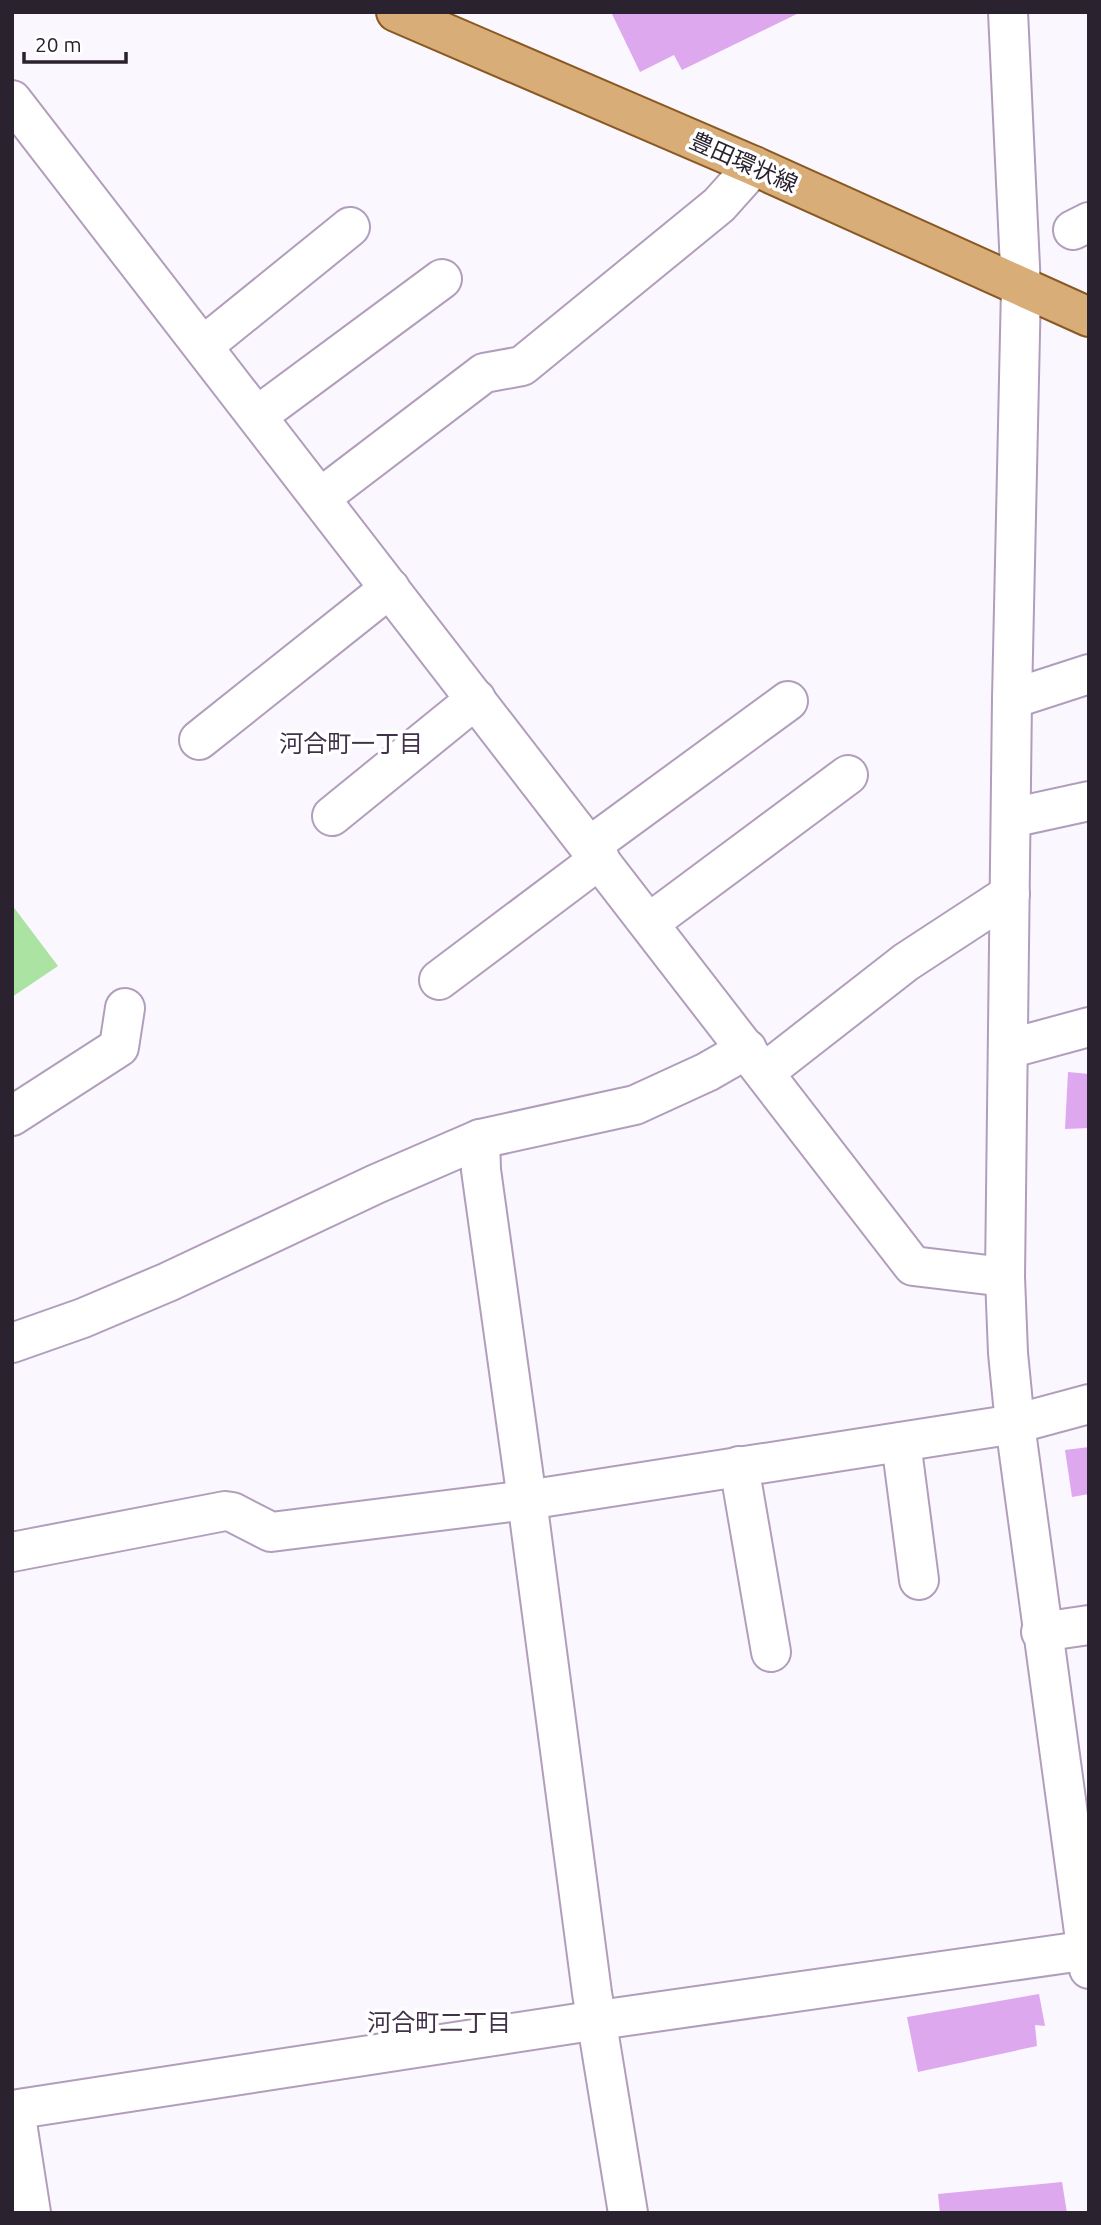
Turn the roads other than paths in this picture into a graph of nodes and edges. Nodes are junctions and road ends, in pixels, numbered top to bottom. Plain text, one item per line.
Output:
1 (396, 12) edge
2 (1008, 12) edge
3 (12, 100) edge
4 (754, 166) junction
5 (349, 227) dead end
6 (442, 279) dead end
7 (1021, 288) junction
8 (1089, 317) edge
9 (203, 346) junction
10 (257, 416) junction
11 (320, 498) junction
12 (390, 588) junction
13 (1089, 674) edge
14 (476, 699) junction
15 (1012, 699) junction
16 (788, 701) dead end
17 (199, 740) dead end
18 (848, 775) dead end
19 (1089, 801) edge
20 (332, 816) dead end
21 (1010, 818) junction
22 (595, 853) junction
23 (1010, 894) junction
24 (649, 923) junction
25 (439, 980) dead end
26 (125, 1008) dead end
27 (1089, 1027) edge
28 (1008, 1049) junction
29 (756, 1061) junction
30 (12, 1115) edge
31 (480, 1139) junction
32 (1004, 1277) junction
33 (12, 1343) edge
34 (1089, 1404) edge
35 (1015, 1424) junction
36 (901, 1442) junction
37 (739, 1466) junction
38 (527, 1500) junction
39 (12, 1552) edge
40 (919, 1580) dead end
41 (1089, 1625) edge
42 (1041, 1632) junction
43 (771, 1653) dead end
44 (1088, 1957) edge
45 (598, 2020) junction
46 (14, 2110) edge
47 (31, 2213) edge
48 (628, 2213) edge

1 - 4 main road, 豊田環状線
2 - 7 street
3 - 9 street
4 - 7 main road, 豊田環状線
4 - 11 street
5 - 9 street
6 - 10 street
7 - 8 main road, 豊田環状線
7 - 15 street
9 - 10 street
10 - 11 street
11 - 12 street
12 - 14 street
12 - 17 street
13 - 15 street
14 - 20 street
14 - 22 street
15 - 21 street
16 - 22 street
18 - 24 street
19 - 21 street
21 - 23 street
22 - 24 street
22 - 25 street
23 - 28 street
23 - 29 street
24 - 29 street
26 - 30 street
27 - 28 street
28 - 32 street
29 - 31 street
29 - 32 street
31 - 33 street
31 - 38 street
32 - 35 street
34 - 35 street
35 - 36 street
35 - 42 street
36 - 37 street
36 - 40 street
37 - 38 street
37 - 43 street
38 - 39 street
38 - 45 street
41 - 42 street
42 - 44 street
44 - 45 street
45 - 46 street
45 - 48 street
46 - 47 street

